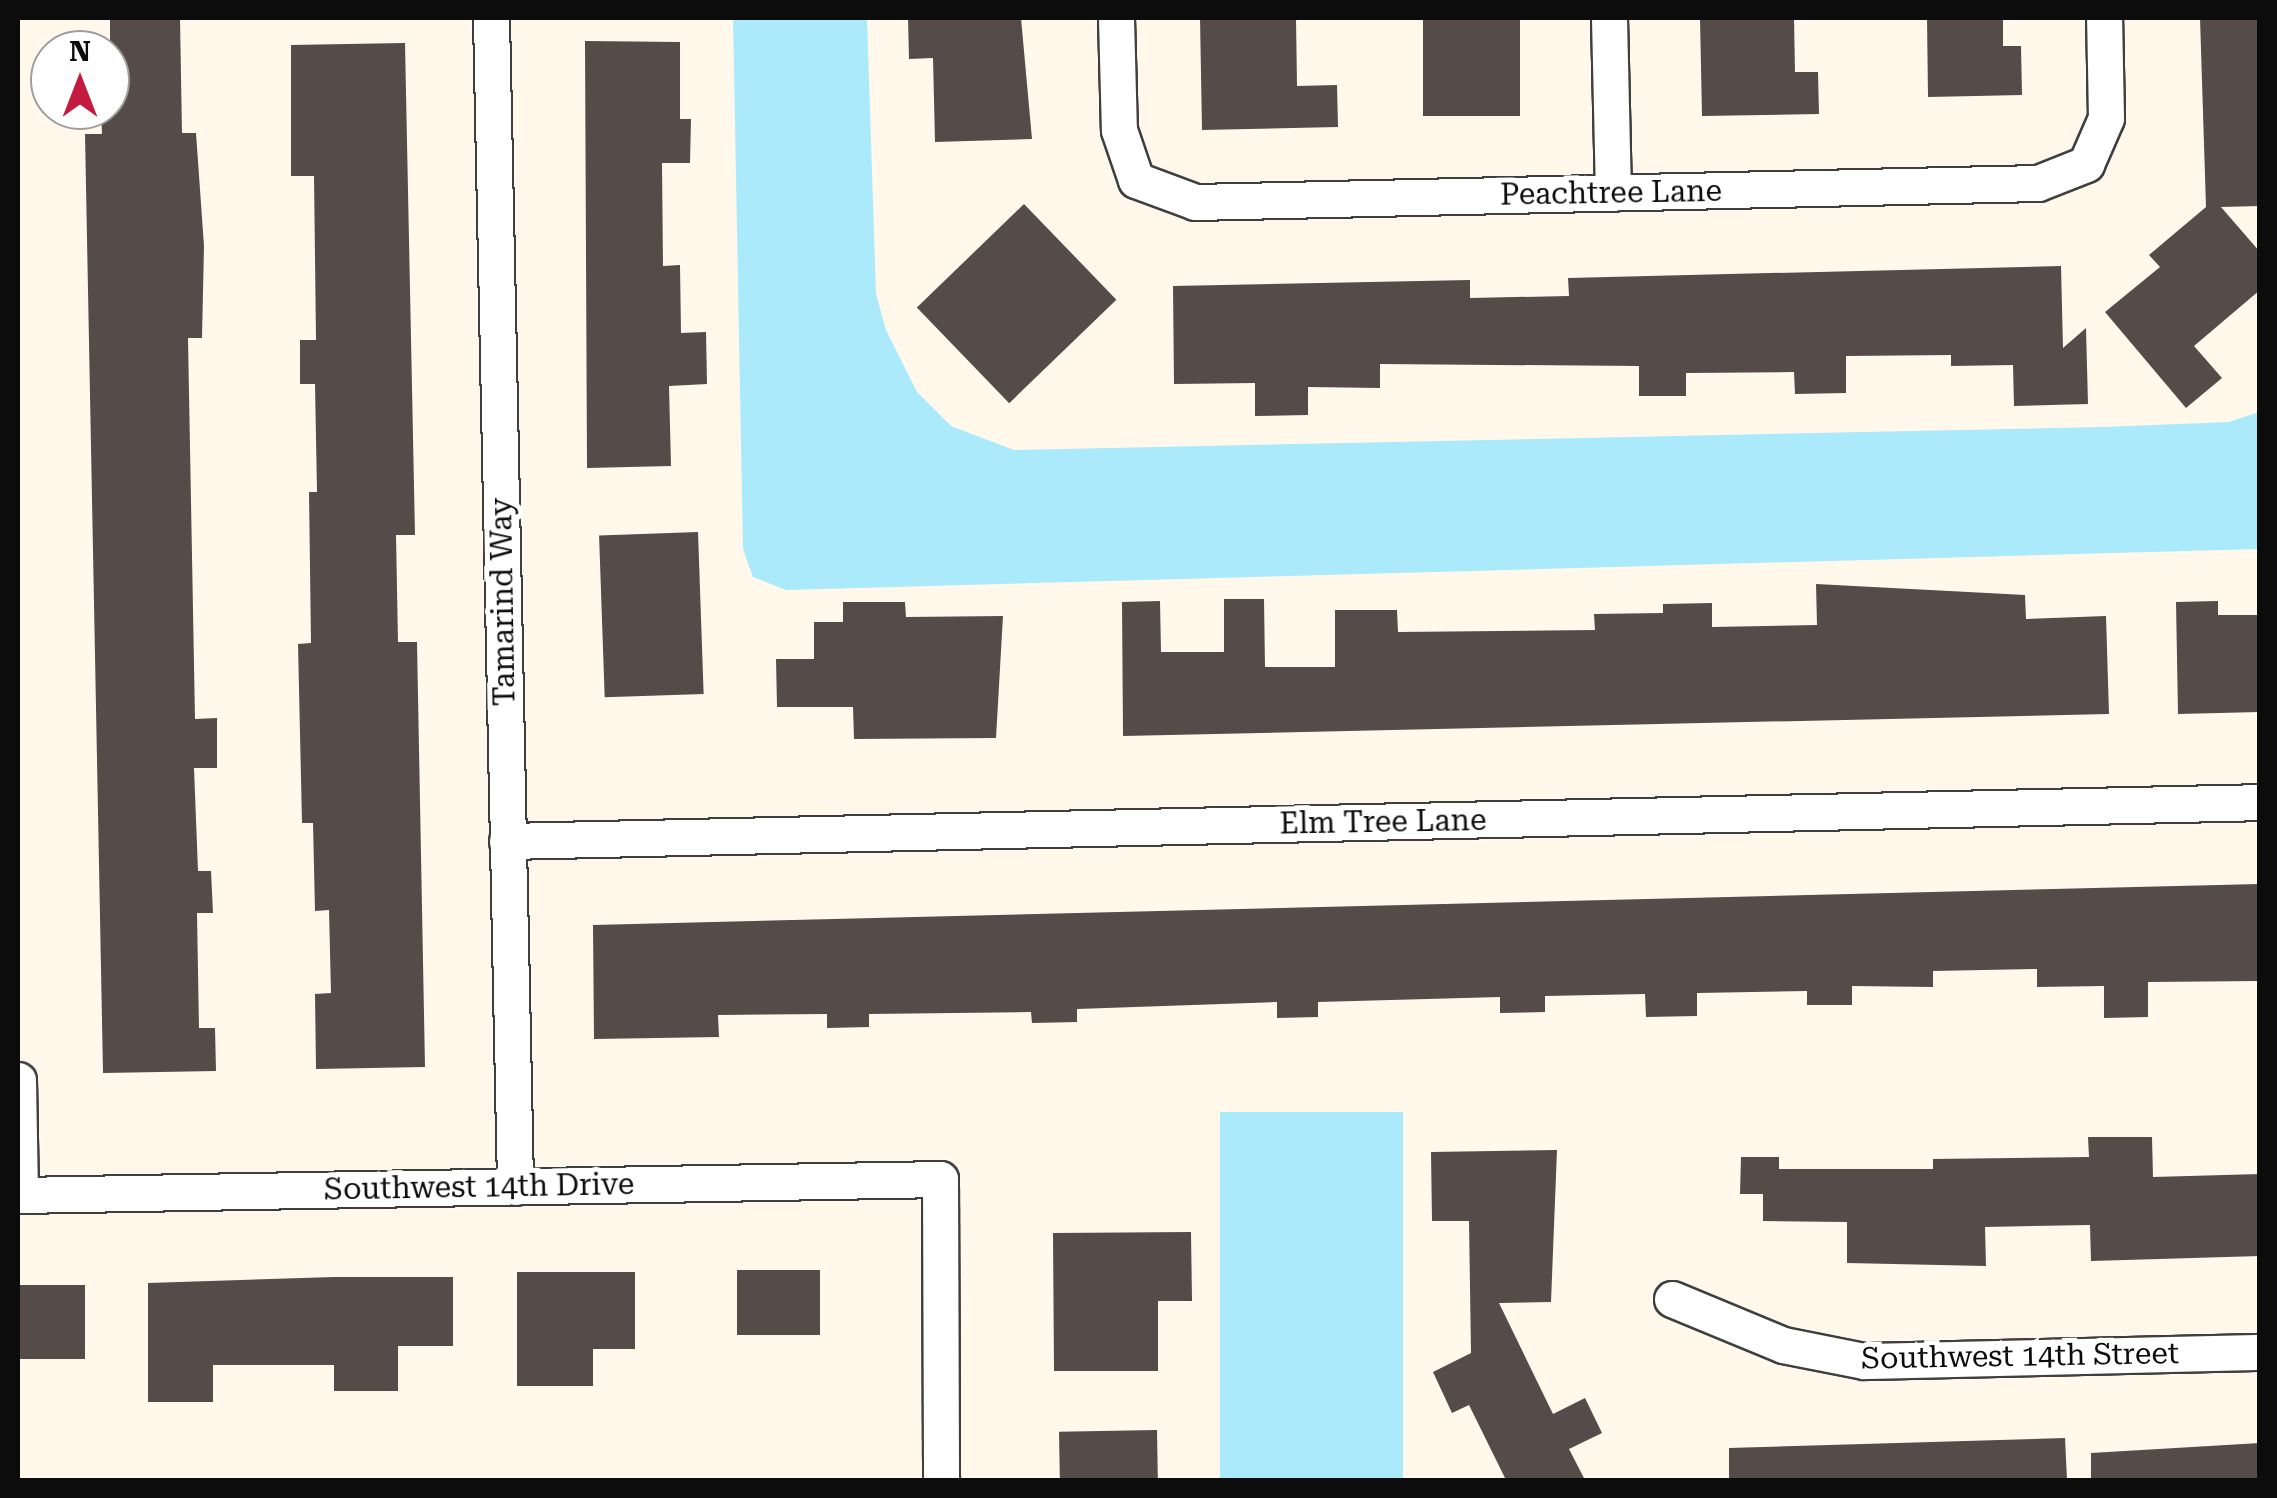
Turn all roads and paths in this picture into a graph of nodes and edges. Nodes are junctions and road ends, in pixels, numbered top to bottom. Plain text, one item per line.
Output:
1 (491, 18) edge
2 (1116, 18) edge
3 (1609, 18) edge
4 (2104, 18) edge
5 (1613, 193) junction
6 (2260, 802) edge
7 (507, 842) junction
8 (18, 1080) edge
9 (515, 1186) junction
10 (19, 1195) edge
11 (1672, 1299) dead end
12 (2260, 1352) edge
13 (941, 1480) edge

1 - 7 street, Tamarind Way
2 - 5 street, Peachtree Lane
3 - 5 street
4 - 5 street, Peachtree Lane
6 - 7 street, Elm Tree Lane
7 - 9 street, Tamarind Way
8 - 10 street
9 - 10 street, Southwest 14th Drive
9 - 13 street, Southwest 14th Drive
11 - 12 street, Southwest 14th Street

